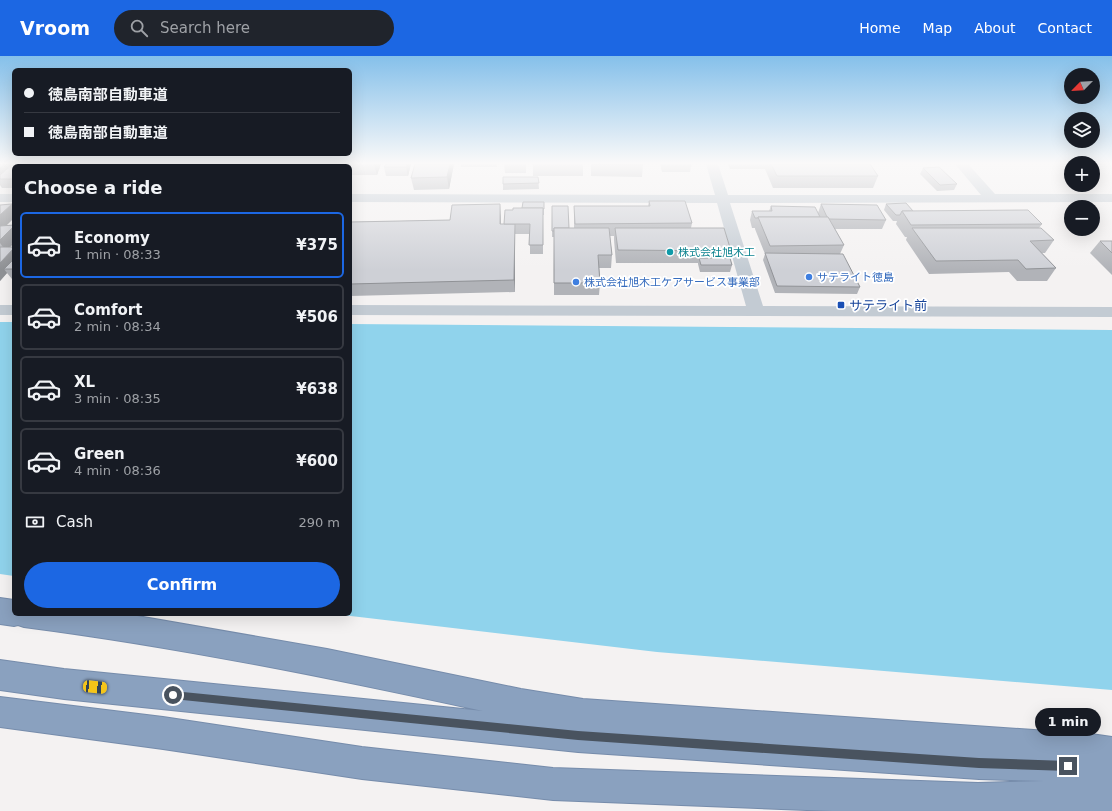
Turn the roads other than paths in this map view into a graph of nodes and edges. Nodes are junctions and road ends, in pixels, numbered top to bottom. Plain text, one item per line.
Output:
1 (723, 199) edge
2 (0, 310) edge
3 (12, 310) edge
4 (352, 310) edge
5 (352, 310) edge
6 (756, 310) junction
7 (1112, 312) edge
8 (0, 611) edge
9 (12, 613) edge
10 (40, 616) edge
11 (0, 675) edge
12 (0, 712) edge
13 (1112, 753) edge
14 (1112, 768) edge
15 (1112, 796) edge

1 - 6 street
2 - 3 street
4 - 6 street
5 - 7 street
6 - 7 street
8 - 9 highway
10 - 13 highway
11 - 14 highway
12 - 15 highway

